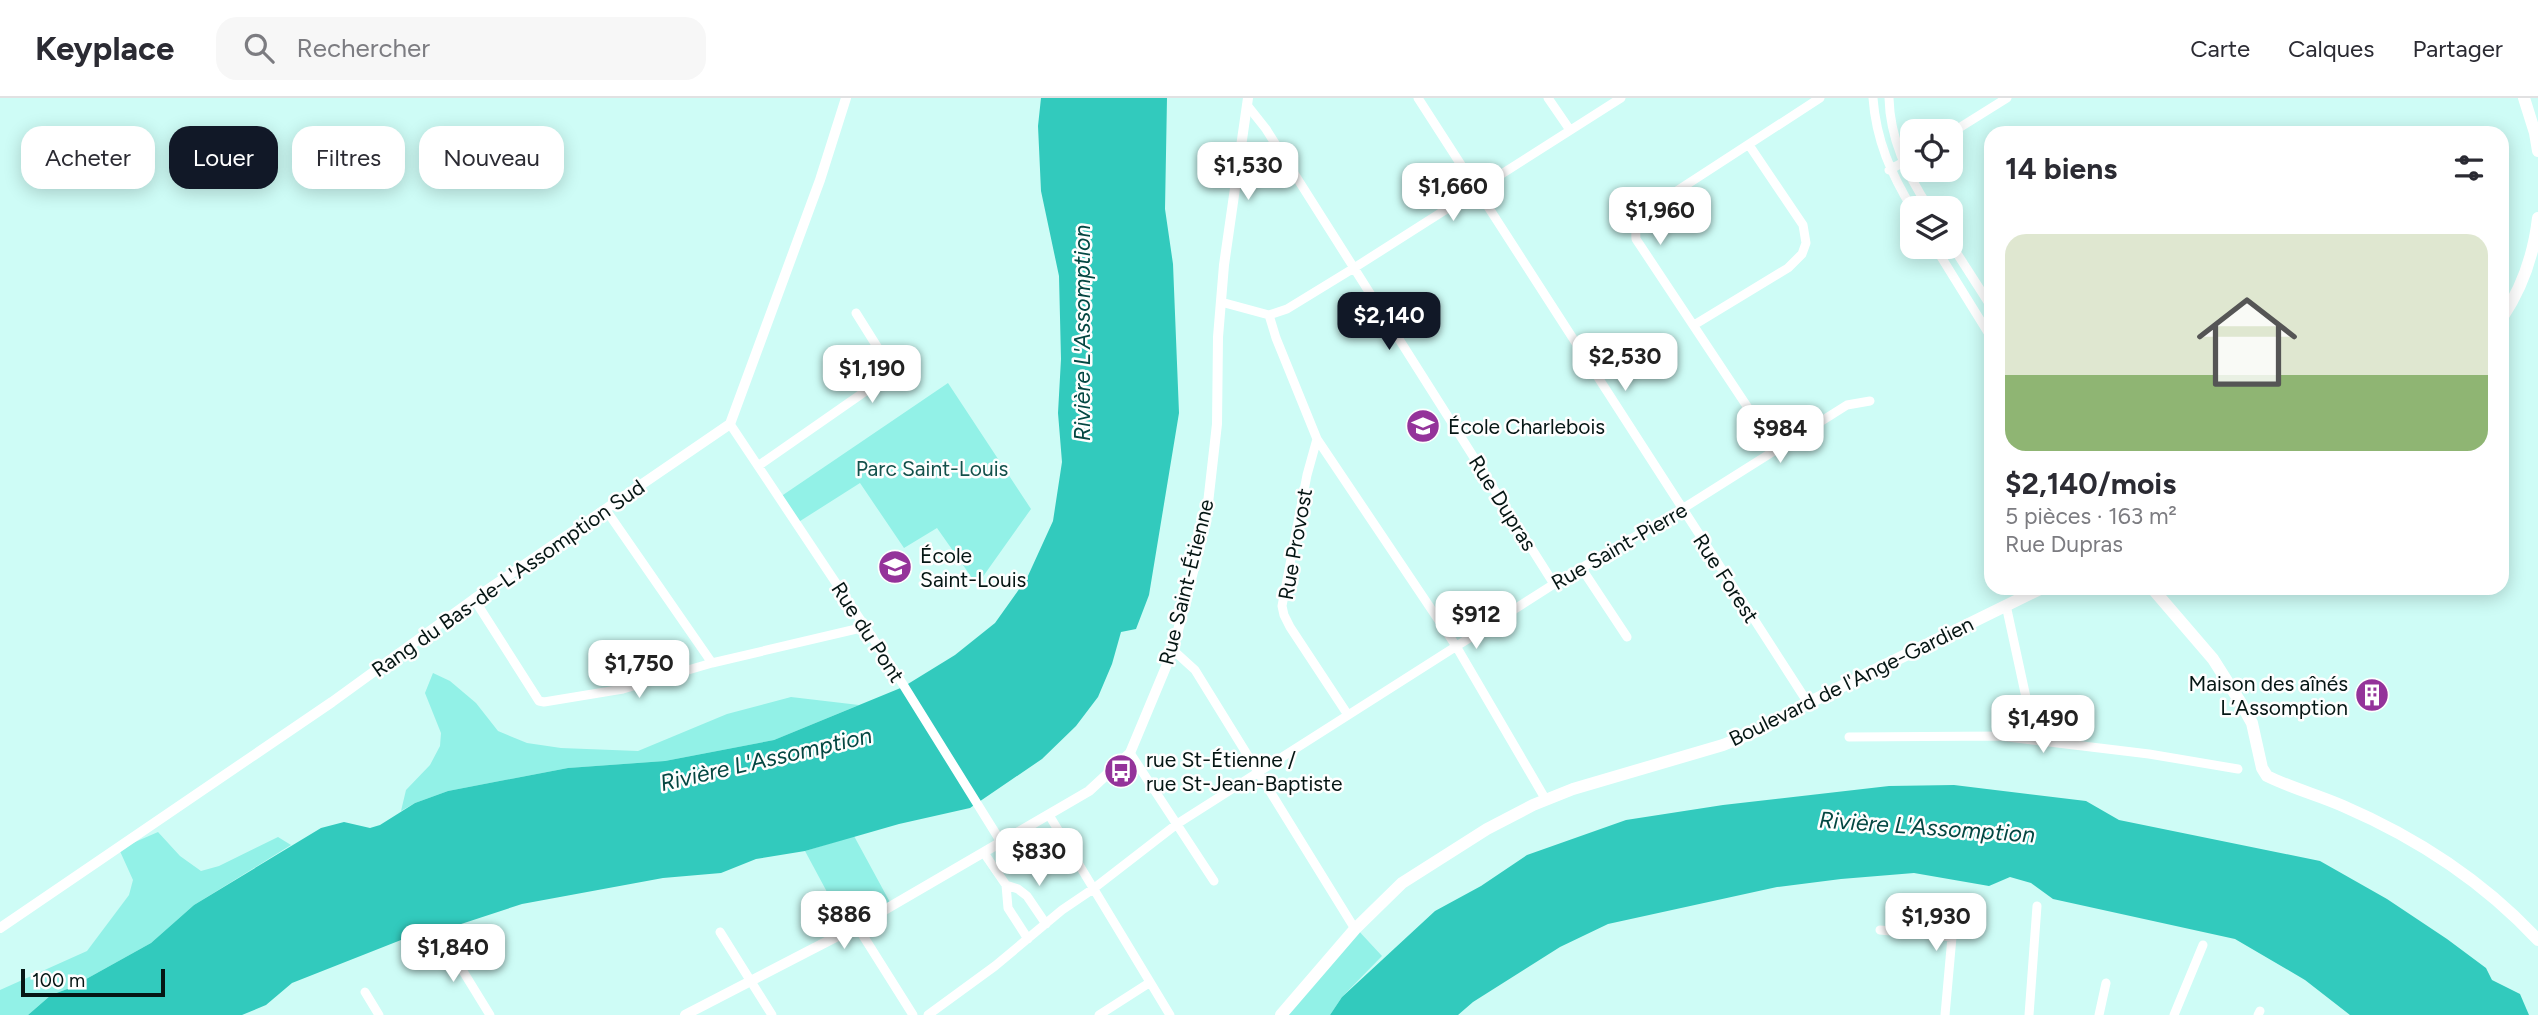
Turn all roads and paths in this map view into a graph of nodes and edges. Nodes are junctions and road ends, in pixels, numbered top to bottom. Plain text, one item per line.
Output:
1 (846, 98) edge
2 (1418, 98) edge
3 (1548, 98) edge
4 (1621, 98) edge
5 (1820, 98) edge
6 (1873, 98) edge
7 (1889, 98) edge
8 (2007, 98) edge
9 (2524, 98) edge
10 (1247, 101) edge
11 (1997, 101) edge
12 (1963, 125) edge
13 (1570, 130) junction
14 (1749, 145) junction
15 (1900, 151) edge
16 (2538, 152) edge
17 (1900, 165) edge
18 (1889, 170) junction
19 (1477, 190) junction
20 (1905, 196) edge
21 (2538, 218) edge
22 (1942, 259) edge
23 (1961, 259) edge
24 (1354, 268) junction
25 (1984, 296) edge
26 (1221, 302) junction
27 (2509, 303) edge
28 (856, 313) dead end
29 (1269, 315) junction
30 (1694, 325) junction
31 (1984, 326) edge
32 (1870, 401) dead end
33 (730, 424) junction
34 (1317, 439) junction
35 (1776, 450) junction
36 (758, 466) junction
37 (1682, 509) junction
38 (606, 510) junction
39 (1582, 569) junction
40 (1554, 584) junction
41 (2027, 595) edge
42 (2158, 595) edge
43 (474, 599) junction
44 (2006, 605) junction
45 (865, 627) junction
46 (1627, 637) dead end
47 (1455, 646) junction
48 (1172, 650) junction
49 (712, 663) junction
50 (1808, 703) junction
51 (1348, 715) junction
52 (1849, 737) dead end
53 (2035, 739) junction
54 (1130, 753) junction
55 (2238, 769) dead end
56 (1259, 772) junction
57 (1546, 800) junction
58 (1049, 814) junction
59 (1177, 824) junction
60 (1001, 842) junction
61 (984, 853) junction
62 (1214, 881) dead end
63 (1006, 885) junction
64 (1093, 889) junction
65 (2037, 906) dead end
66 (1046, 924) junction
67 (857, 926) junction
68 (0, 928) edge
69 (1355, 929) junction
70 (1880, 930) dead end
71 (720, 932) dead end
72 (442, 937) dead end
73 (1028, 939) junction
74 (2538, 940) edge
75 (2203, 945) dead end
76 (750, 981) junction
77 (1149, 982) junction
78 (2106, 983) dead end
79 (365, 992) dead end
80 (379, 1015) edge
81 (490, 1015) edge
82 (685, 1015) edge
83 (772, 1015) edge
84 (913, 1015) edge
85 (928, 1015) edge
86 (1100, 1015) edge
87 (1170, 1015) edge
88 (1281, 1015) edge
89 (1945, 1015) edge
90 (2028, 1015) edge
91 (2099, 1015) edge
92 (2174, 1015) edge

1 - 33 street
2 - 19 street, Rue Forest
3 - 13 street
4 - 13 street
5 - 14 street
6 - 18 street
7 - 15 street
8 - 11 street
9 - 16 main road
10 - 24 street, Rue Dupras
10 - 26 street, Rue Saint-Étienne
11 - 12 street
13 - 19 street
14 - 30 street
14 - 30 street
17 - 18 street
18 - 20 street
19 - 24 street
19 - 37 street, Rue Forest
21 - 27 main road
22 - 31 street
23 - 25 street
24 - 29 street
24 - 40 street, Rue Dupras
26 - 29 street
26 - 48 street, Rue Saint-Étienne
28 - 36 street
29 - 34 street
30 - 35 street
32 - 35 street, Rue Saint-Pierre
33 - 36 street, Rue du Pont
33 - 38 street, Rang du Bas-de-L'Assomption Sud
34 - 47 street
34 - 51 street, Rue Provost
35 - 37 street, Rue Saint-Pierre
36 - 45 street, Rue du Pont
37 - 39 street, Rue Saint-Pierre
37 - 50 street, Rue Forest
38 - 43 street, Rang du Bas-de-L'Assomption Sud
38 - 49 street
39 - 40 street, Rue Saint-Pierre
39 - 46 street
40 - 47 street, Rue Saint-Pierre
41 - 44 main road, Boulevard de l'Ange-Gardien
42 - 74 main road
43 - 49 street
43 - 68 street, Rang du Bas-de-L'Assomption Sud
44 - 50 main road, Boulevard de l'Ange-Gardien
44 - 53 street
45 - 49 street
45 - 60 street, Rue du Pont
47 - 51 street, Rue Saint-Pierre
47 - 57 street
48 - 54 street, Rue Saint-Étienne
48 - 56 street
50 - 57 main road, Boulevard de l'Ange-Gardien
51 - 56 street, Rue Saint-Pierre
52 - 53 street
53 - 55 street
54 - 58 street, Rue Saint-Étienne
54 - 59 street
56 - 59 street, Rue Saint-Pierre
56 - 69 street
57 - 69 main road, Boulevard de l'Ange-Gardien
58 - 60 street, Rue Saint-Étienne
58 - 64 street
59 - 62 street
59 - 64 street, Rue Saint-Pierre
60 - 61 street, Rue Saint-Étienne
61 - 63 street
61 - 67 street, Rue Saint-Étienne
63 - 66 street
63 - 73 street
64 - 66 street, Rue Saint-Pierre
64 - 77 street
65 - 90 street
66 - 73 street, Rue Saint-Pierre
67 - 76 street, Rue Saint-Étienne
67 - 84 street
69 - 88 main road, Boulevard de l'Ange-Gardien
70 - 89 street
71 - 76 street
72 - 81 street
73 - 85 street, Rue Saint-Pierre
75 - 92 street
76 - 82 street, Rue Saint-Étienne
76 - 83 street
77 - 86 street
77 - 87 street
78 - 91 street
79 - 80 street

